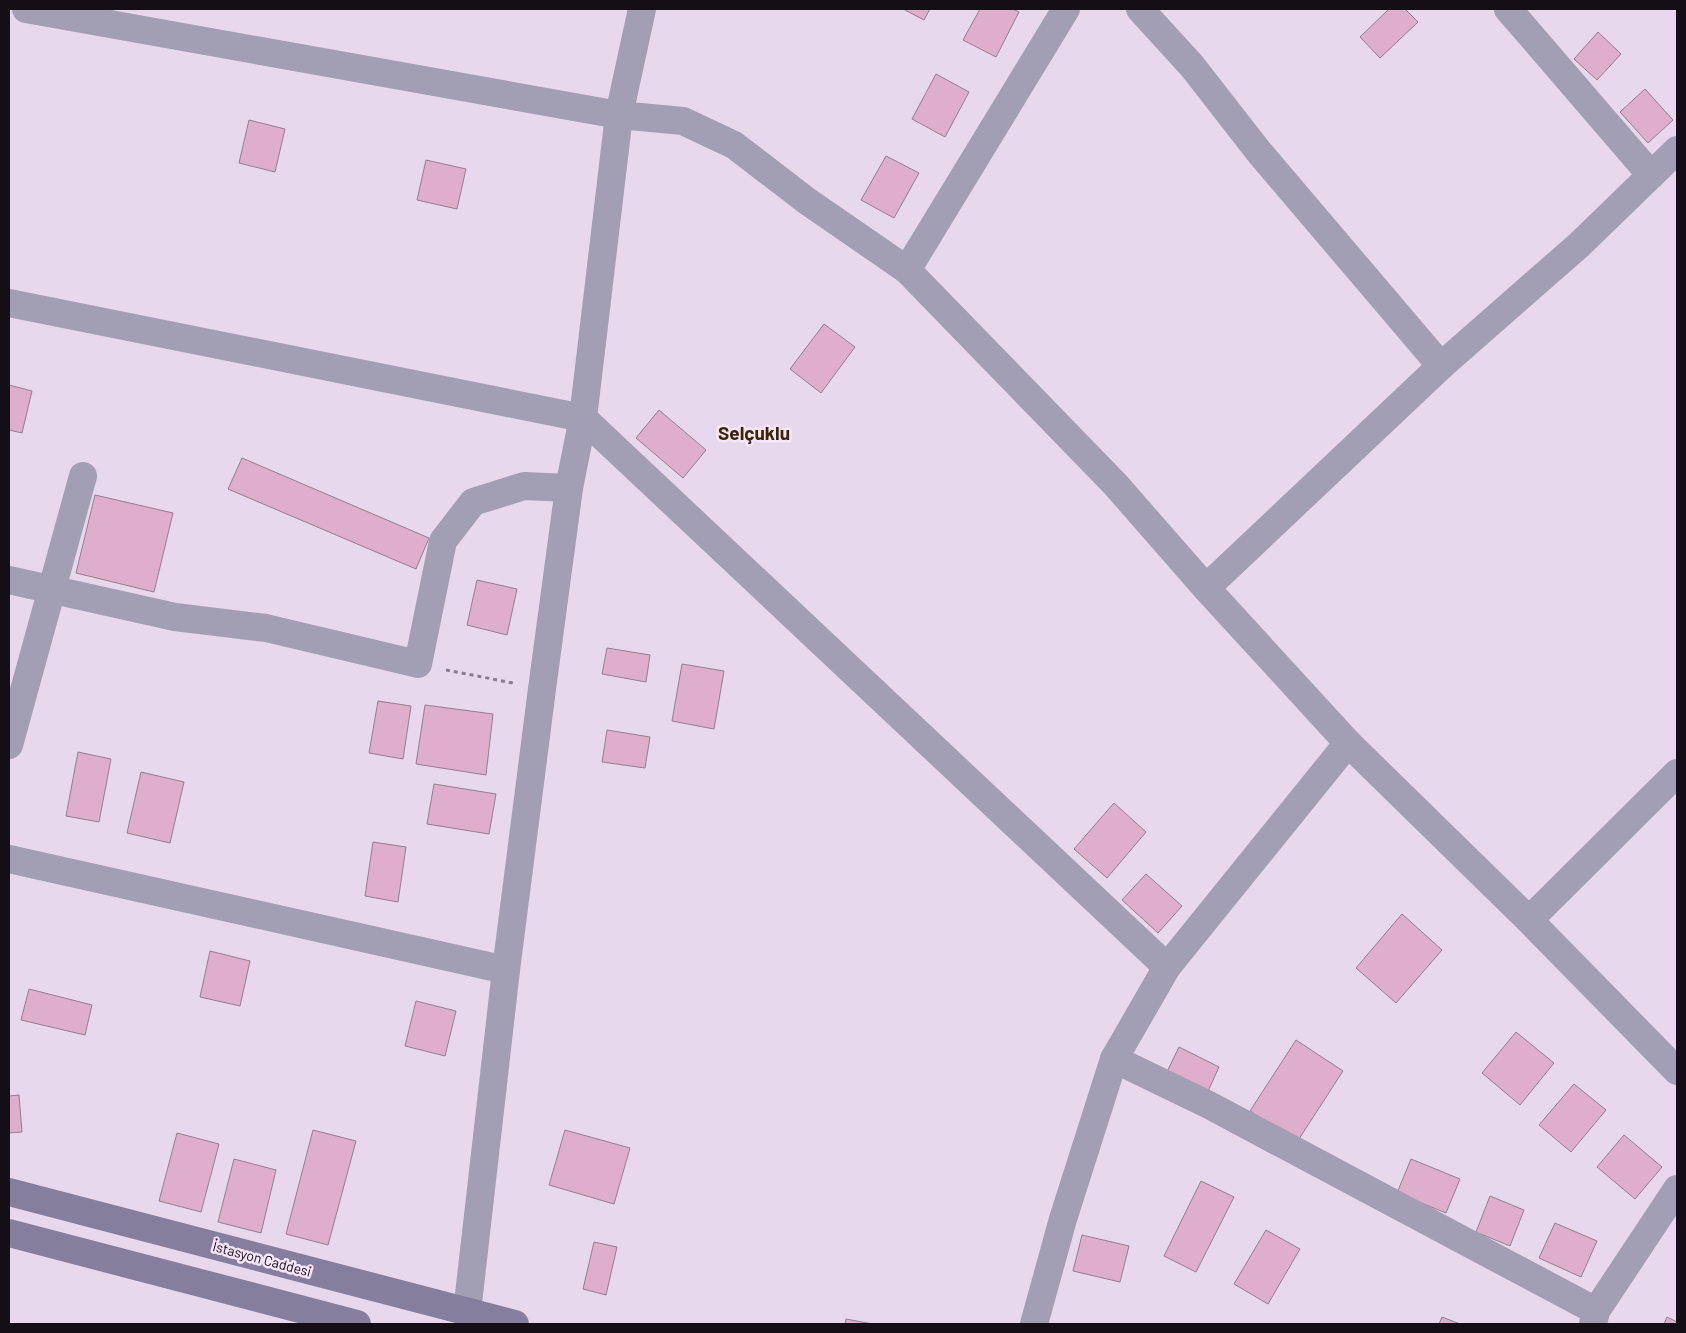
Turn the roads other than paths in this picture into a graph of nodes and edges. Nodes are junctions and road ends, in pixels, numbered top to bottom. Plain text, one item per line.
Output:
1 (26, 9) edge
2 (642, 9) edge
3 (1066, 9) edge
4 (1140, 9) edge
5 (1508, 9) edge
6 (619, 115) junction
7 (1677, 150) edge
8 (1651, 175) junction
9 (908, 270) junction
10 (9, 303) edge
11 (1441, 366) junction
12 (583, 418) junction
13 (83, 476) dead end
14 (569, 488) junction
15 (9, 580) edge
16 (53, 588) junction
17 (1206, 588) junction
18 (1348, 743) junction
19 (9, 745) edge
20 (1677, 773) edge
21 (9, 859) edge
22 (1529, 920) junction
23 (1167, 967) junction
24 (506, 970) junction
25 (1114, 1060) junction
26 (1677, 1071) edge
27 (1677, 1189) edge
28 (9, 1192) edge
29 (9, 1233) edge
30 (468, 1318) edge
31 (1594, 1318) edge
32 (357, 1324) edge
33 (515, 1324) edge
34 (1034, 1324) edge

1 - 6 street
2 - 6 street
3 - 9 street
4 - 11 street
5 - 8 street
6 - 9 street
6 - 12 street
7 - 8 street
8 - 11 street
9 - 17 street
10 - 12 street
11 - 17 street
12 - 14 street
12 - 23 street
13 - 16 street
14 - 16 street
14 - 24 street
15 - 16 street
16 - 19 street
17 - 18 street
18 - 22 street
18 - 23 street
20 - 22 street
21 - 24 street
22 - 26 street
23 - 25 street
24 - 30 street
25 - 31 street
25 - 34 street
27 - 31 street
28 - 30 main road, İstasyon Caddesi
29 - 32 main road
30 - 33 main road, İstasyon Caddesi

